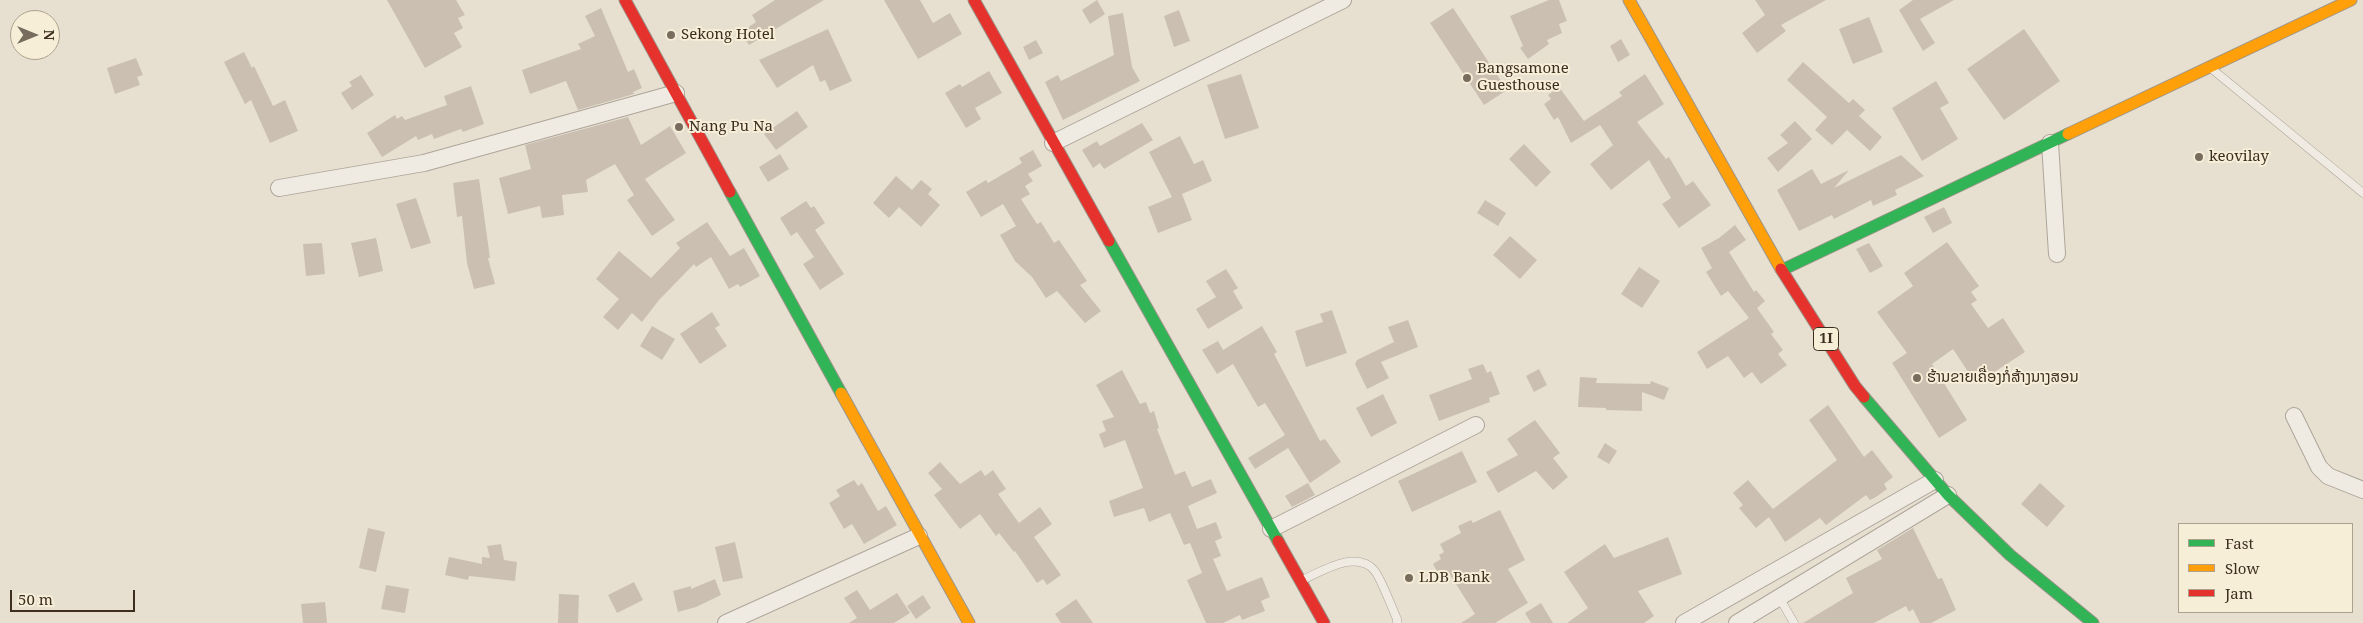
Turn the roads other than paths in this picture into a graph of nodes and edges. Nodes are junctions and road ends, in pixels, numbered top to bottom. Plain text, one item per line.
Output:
1 (625, 0) edge
2 (974, 0) edge
3 (1343, 0) edge
4 (1630, 0) edge
5 (2351, 0) edge
6 (2209, 67) junction
7 (676, 93) junction
8 (1053, 143) junction
9 (2050, 143) junction
10 (279, 188) dead end
11 (2363, 193) edge
12 (2057, 254) dead end
13 (1782, 270) junction
14 (2294, 416) dead end
15 (1476, 425) dead end
16 (1936, 480) junction
17 (2363, 490) edge
18 (1948, 495) junction
19 (1271, 529) junction
20 (919, 536) junction
21 (1301, 581) junction
22 (1779, 597) junction
23 (1726, 599) junction
24 (726, 623) edge
25 (969, 623) edge
26 (1324, 623) edge
27 (1396, 623) edge
28 (1684, 623) edge
29 (1738, 623) edge
30 (1794, 623) edge
31 (2093, 623) edge

1 - 7 main road
2 - 8 main road
3 - 8 street
4 - 13 main road, 1I
5 - 6 main road
6 - 9 main road
6 - 11 lane
7 - 10 street
7 - 20 main road
8 - 19 main road
9 - 12 street
9 - 13 main road
13 - 16 main road, 1I
14 - 17 street
15 - 19 street
16 - 18 main road, 1I
16 - 23 street
18 - 22 street
18 - 31 main road, 1I
19 - 21 main road
20 - 24 street
20 - 25 main road
21 - 26 main road
21 - 27 lane
22 - 29 street
22 - 30 lane
23 - 28 street
23 - 29 street

